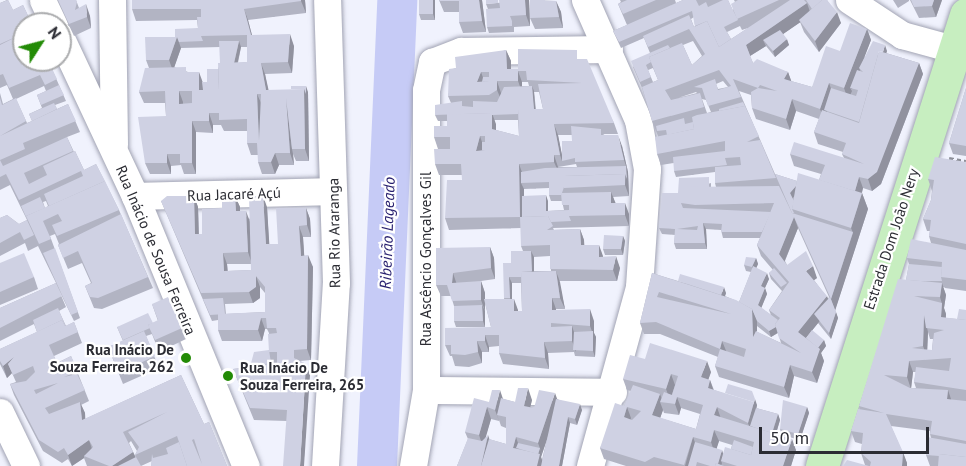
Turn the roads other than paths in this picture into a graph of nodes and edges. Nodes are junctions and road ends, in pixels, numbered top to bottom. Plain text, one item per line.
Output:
1 (112, 0) edge
2 (327, 0) edge
3 (585, 0) edge
4 (849, 0) edge
5 (966, 14) edge
6 (609, 49) junction
7 (953, 50) junction
8 (72, 62) edge
9 (114, 151) junction
10 (333, 191) junction
11 (135, 196) junction
12 (426, 390) junction
13 (613, 392) junction
14 (0, 412) edge
15 (26, 466) edge
16 (246, 466) edge
17 (325, 466) edge
18 (413, 466) edge
19 (591, 466) edge
20 (822, 466) edge

1 - 9 street
2 - 10 street, Rua Rio Araranga
3 - 6 street
4 - 7 street
5 - 7 main road, Estrada Dom João Nery
6 - 12 street, Rua Ascêncio Gonçalves Gil
6 - 13 street
7 - 20 main road, Estrada Dom João Nery
8 - 9 street, Rua Inácio de Sousa Ferreira
9 - 11 street, Rua Inácio de Sousa Ferreira
10 - 11 street, Rua Jacaré Açú
10 - 17 street, Rua Rio Araranga
11 - 16 street, Rua Inácio de Sousa Ferreira
12 - 13 street
12 - 18 street, Rua Ascêncio Gonçalves Gil
13 - 19 street
14 - 15 street

